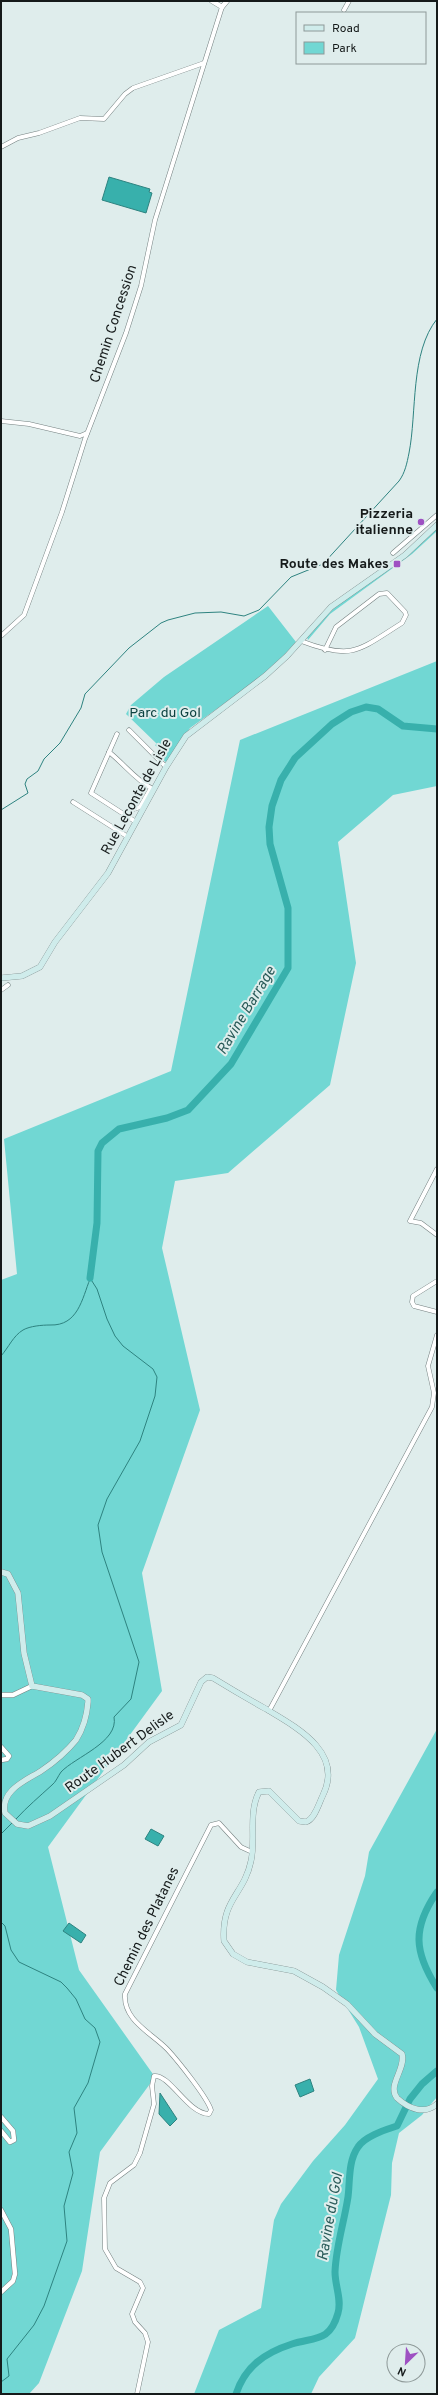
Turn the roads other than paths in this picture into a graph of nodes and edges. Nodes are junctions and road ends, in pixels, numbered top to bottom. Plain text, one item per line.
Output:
1 (212, 1) edge
2 (227, 1) edge
3 (350, 1) edge
4 (222, 7) junction
5 (344, 10) dead end
6 (204, 63) junction
7 (1, 148) edge
8 (1, 421) edge
9 (87, 433) junction
10 (437, 515) edge
11 (437, 525) edge
12 (394, 553) dead end
13 (1, 636) edge
14 (301, 641) junction
15 (325, 650) junction
16 (129, 730) dead end
17 (117, 734) dead end
18 (109, 752) junction
19 (166, 766) junction
20 (73, 802) dead end
21 (127, 817) junction
22 (136, 822) junction
23 (128, 838) junction
24 (1, 978) edge
25 (8, 985) dead end
26 (1, 990) edge
27 (437, 1169) edge
28 (437, 1235) edge
29 (437, 1281) edge
30 (437, 1312) edge
31 (437, 1335) edge
32 (1, 1572) edge
33 (32, 1686) junction
34 (1, 1694) edge
35 (269, 1711) junction
36 (1, 1747) edge
37 (1, 1760) edge
38 (252, 1852) junction
39 (437, 2104) edge
40 (1, 2117) edge
41 (1, 2131) edge
42 (1, 2210) edge
43 (1, 2292) edge
44 (137, 2394) edge

1 - 4 street
2 - 4 street
3 - 5 street
4 - 6 street, Chemin Concession
6 - 7 street
6 - 9 street, Chemin Concession
8 - 9 street
9 - 13 street, Chemin Concession
10 - 12 street
11 - 14 main road, Rue Leconte de Lisle
14 - 15 street
14 - 19 main road, Rue Leconte de Lisle
15 - 15 street
16 - 19 street
17 - 18 street
18 - 21 street
18 - 21 street
19 - 22 main road, Rue Leconte de Lisle
20 - 23 street
21 - 22 street
22 - 23 main road, Rue Leconte de Lisle
23 - 24 main road, Rue Leconte de Lisle
25 - 26 street
27 - 28 street
29 - 30 street
31 - 35 street
32 - 33 main road
33 - 34 street
33 - 35 main road, Route Hubert Delisle
35 - 38 main road, Route Hubert Delisle
36 - 37 street
38 - 39 main road, Route Hubert Delisle
38 - 44 street, Chemin des Platanes
40 - 41 street
42 - 43 street

